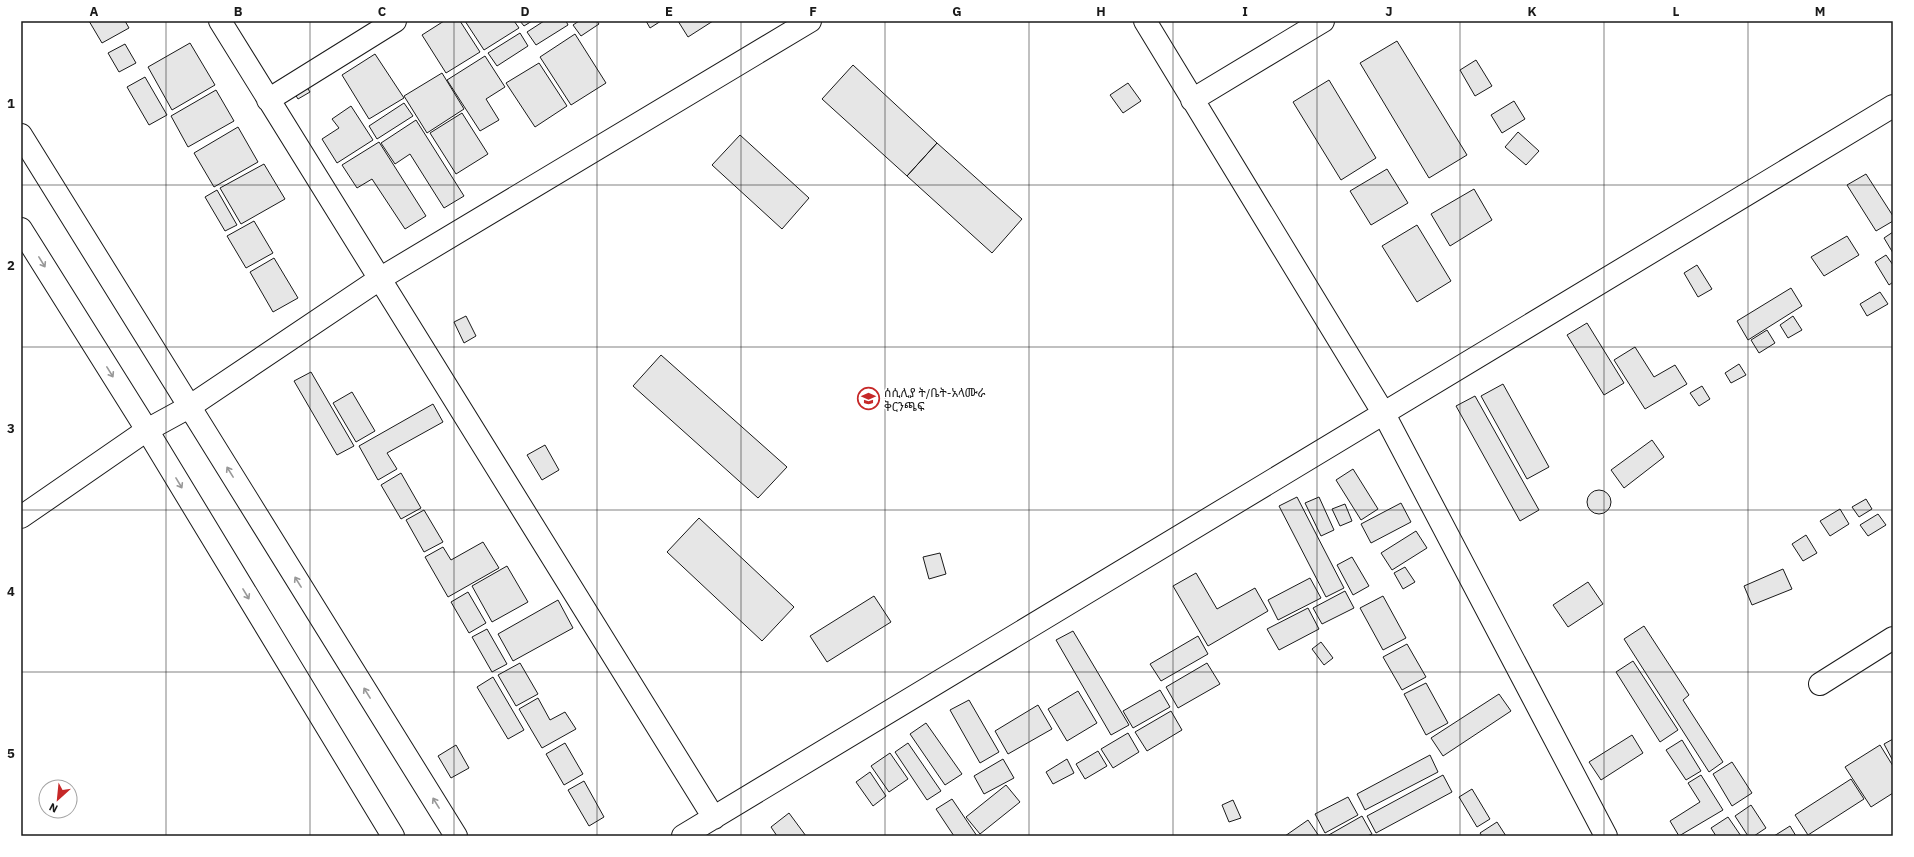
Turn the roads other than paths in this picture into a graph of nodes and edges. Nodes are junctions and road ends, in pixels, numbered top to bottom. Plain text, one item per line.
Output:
1 (220, 21) edge
2 (395, 21) edge
3 (810, 21) edge
4 (1144, 21) edge
5 (1323, 21) edge
6 (268, 100) junction
7 (1192, 100) junction
8 (1893, 106) edge
9 (21, 135) edge
10 (21, 228) edge
11 (381, 278) junction
12 (189, 407) junction
13 (1384, 414) junction
14 (146, 430) junction
15 (21, 517) edge
16 (1893, 638) edge
17 (1820, 684) dead end
18 (714, 818) junction
19 (393, 836) edge
20 (456, 836) edge
21 (683, 836) edge
22 (1606, 836) edge

1 - 6 street
2 - 6 street
3 - 11 street
4 - 7 street
5 - 7 street
6 - 11 street
7 - 13 street
8 - 13 street
9 - 12 street
10 -> 14 street
11 - 12 street
11 - 18 street
12 - 14 street
20 -> 12 street
13 - 18 street
13 - 22 street
14 - 15 street
14 -> 19 street
16 - 17 street
18 - 21 street

